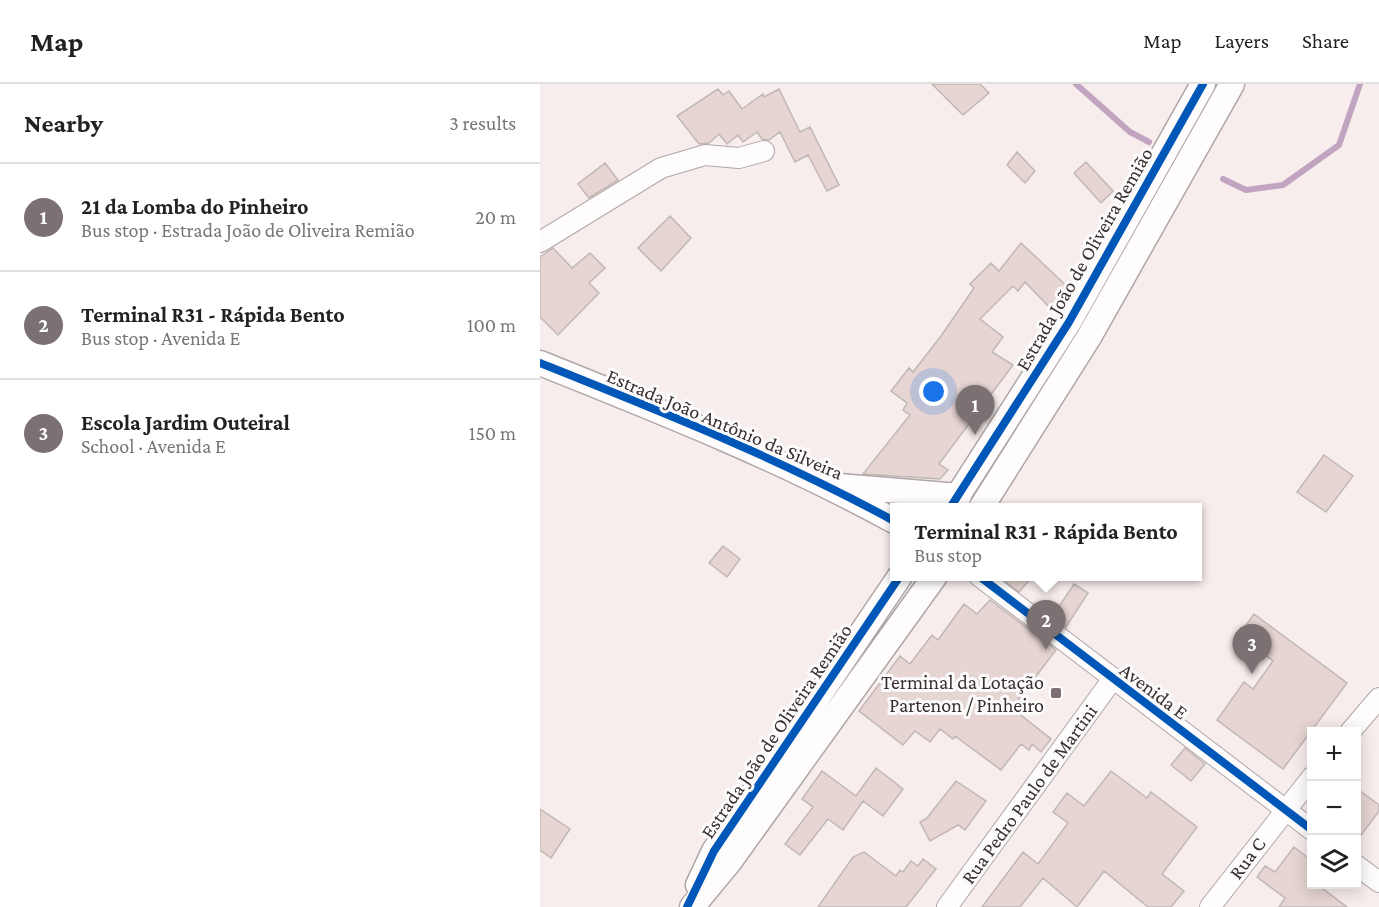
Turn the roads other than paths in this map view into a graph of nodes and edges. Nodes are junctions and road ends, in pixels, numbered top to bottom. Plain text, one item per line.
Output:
1 (1203, 84) edge
2 (1232, 84) edge
3 (764, 151) dead end
4 (540, 242) edge
5 (540, 363) edge
6 (831, 486) junction
7 (951, 503) edge
8 (959, 503) edge
9 (984, 503) edge
10 (890, 518) edge
11 (897, 581) edge
12 (931, 581) edge
13 (985, 581) edge
14 (1112, 681) junction
15 (1379, 698) edge
16 (1354, 727) edge
17 (1308, 781) edge
18 (1284, 809) junction
19 (1307, 827) edge
20 (1361, 869) edge
21 (1379, 882) edge
22 (687, 907) edge
23 (692, 907) edge
24 (947, 907) edge
25 (1210, 907) edge

1 - 8 main road, Estrada João de Oliveira Remião
2 - 9 main road, Estrada João de Oliveira Remião
3 - 4 street
5 - 6 main road, Estrada João Antônio da Silveira
6 - 7 main road, Estrada João Antônio da Silveira
6 - 10 main road, Estrada João Antônio da Silveira
11 - 22 main road, Estrada João de Oliveira Remião
12 - 23 main road, Estrada João de Oliveira Remião
13 - 14 street, Avenida E
14 - 18 street, Avenida E
14 - 24 street, Rua Pedro Paulo de Martini
15 - 16 street
17 - 18 street, Rua C
18 - 19 street, Avenida E
18 - 25 street, Rua C
20 - 21 street

